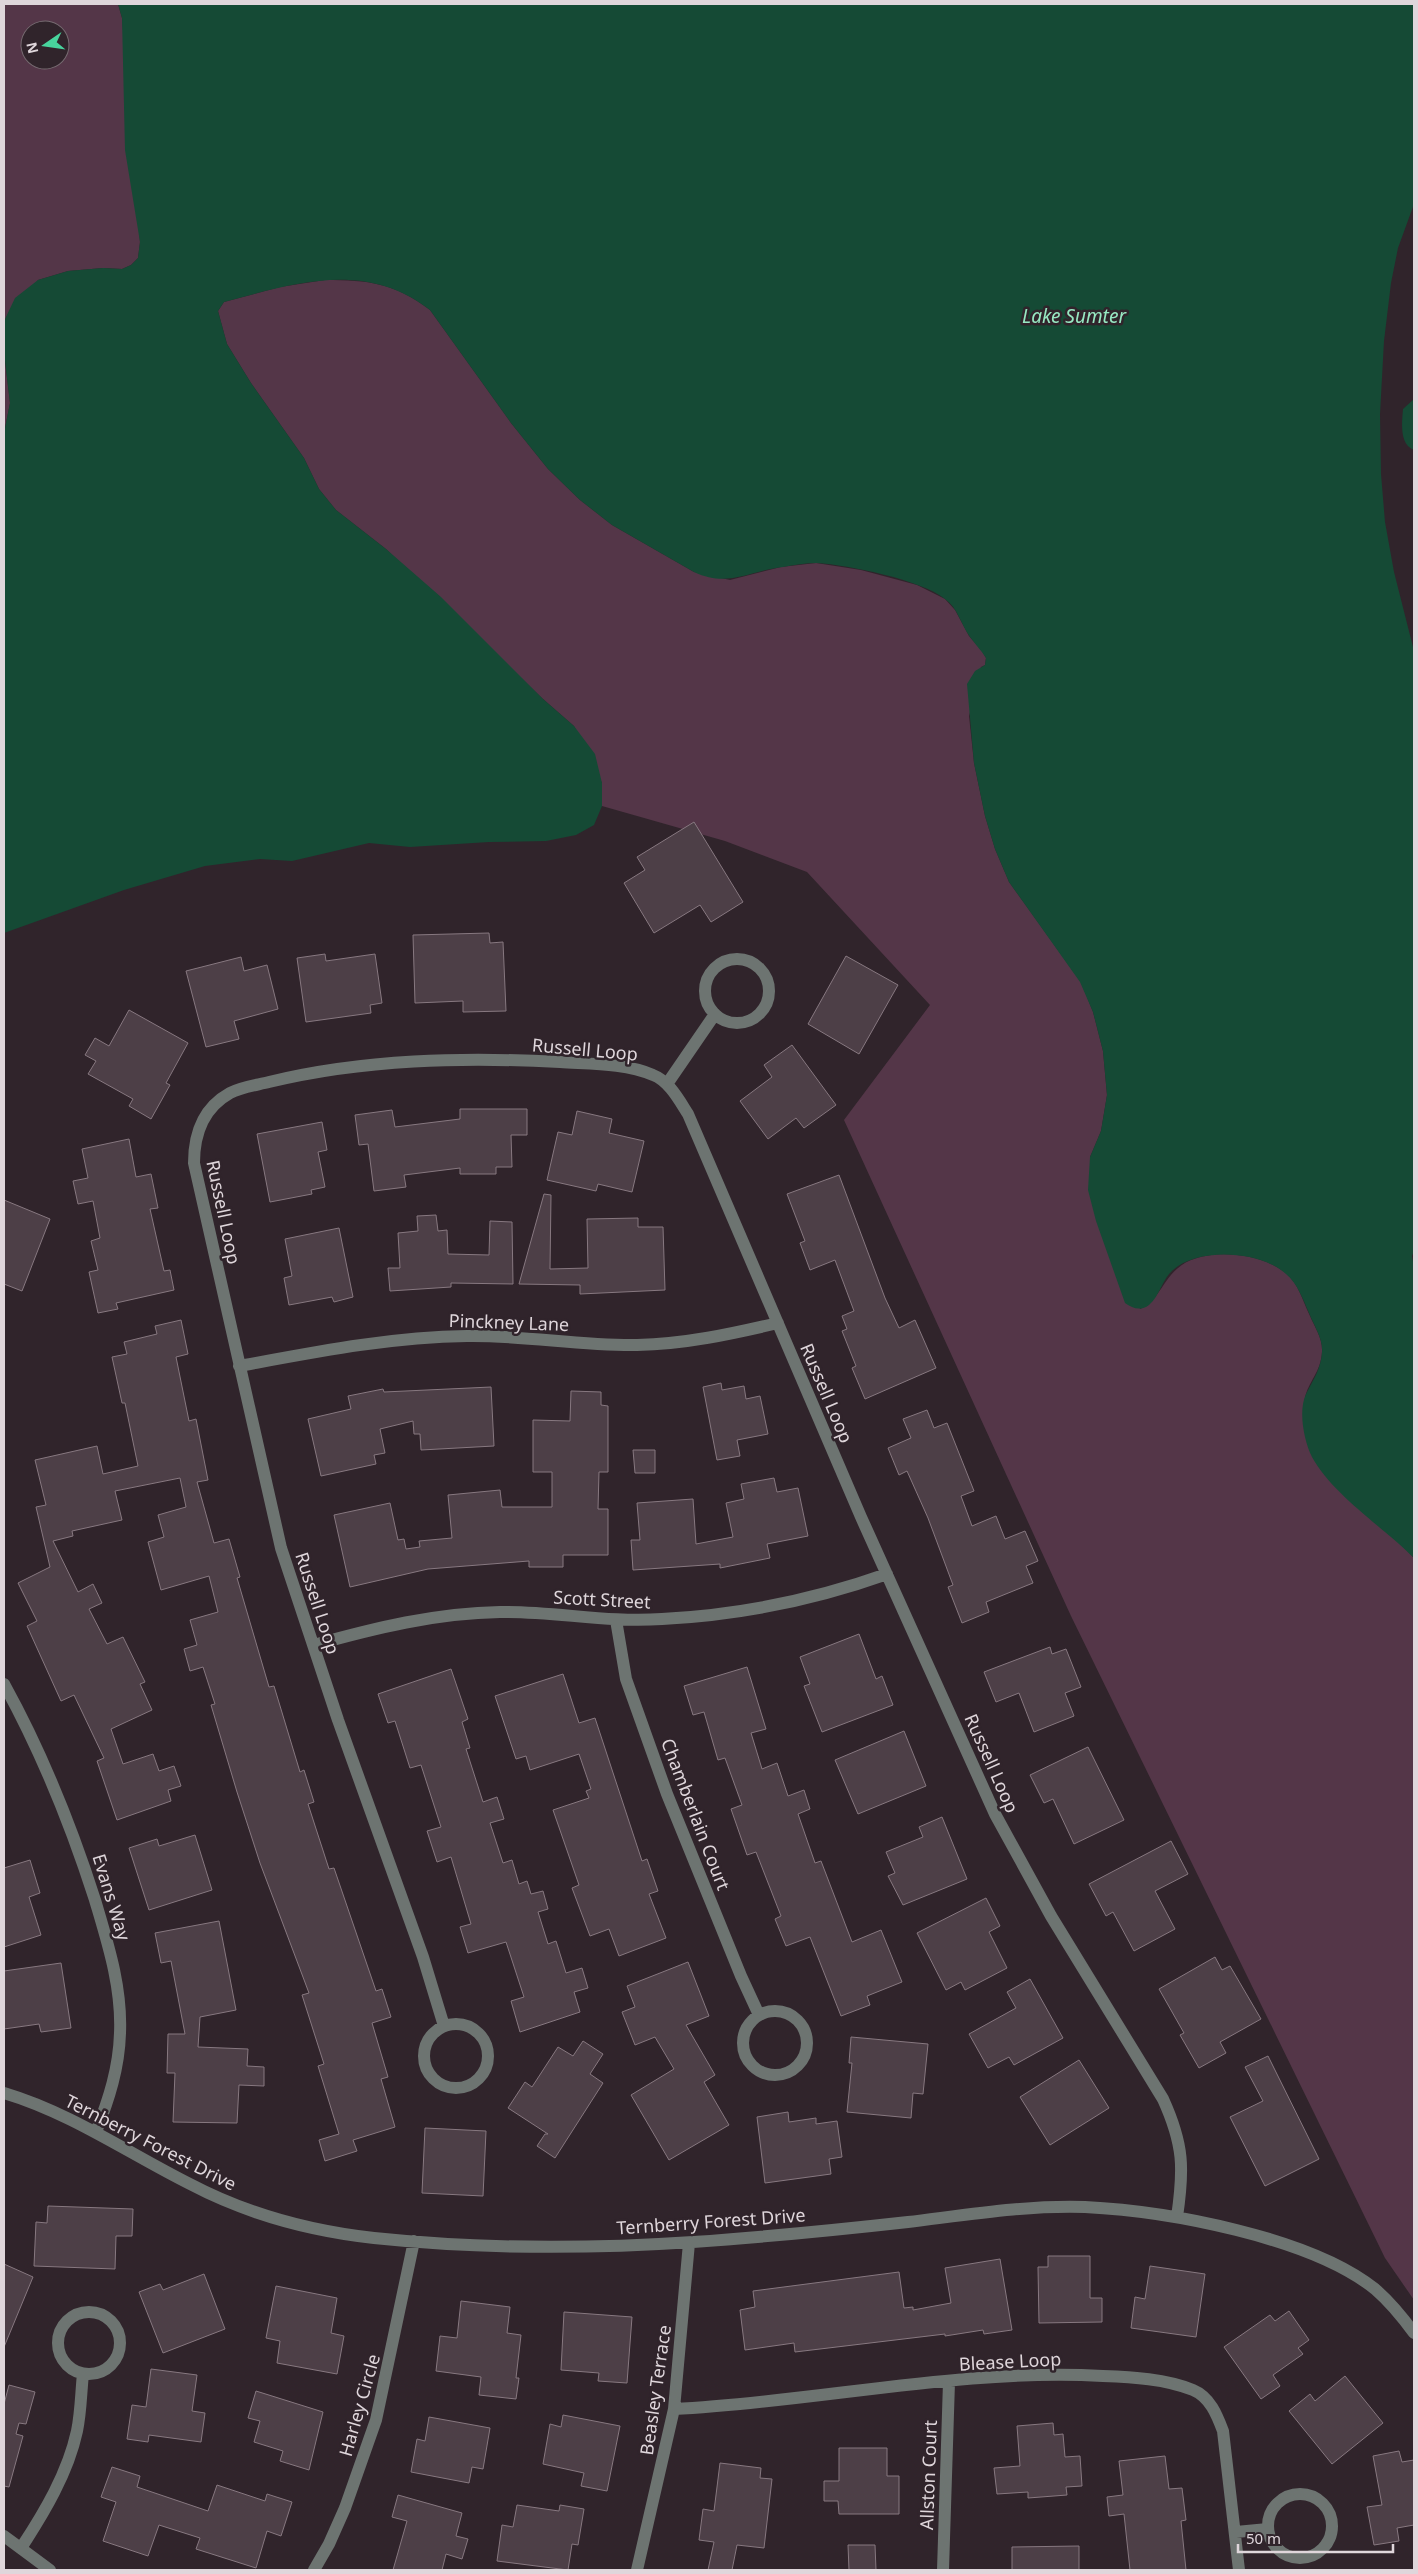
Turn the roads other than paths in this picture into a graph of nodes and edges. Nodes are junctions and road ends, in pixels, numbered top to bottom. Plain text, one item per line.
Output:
1 (716, 1014) junction
2 (667, 1084) junction
3 (778, 1323) junction
4 (239, 1366) junction
5 (887, 1574) junction
6 (616, 1620) junction
7 (314, 1646) junction
8 (4, 1684) edge
9 (759, 2015) junction
10 (444, 2026) junction
11 (4, 2093) edge
12 (96, 2132) junction
13 (1176, 2217) junction
14 (414, 2241) junction
15 (689, 2243) junction
16 (1414, 2333) edge
17 (83, 2374) junction
18 (949, 2382) junction
19 (674, 2409) junction
20 (1268, 2529) junction
21 (1236, 2532) junction
22 (4, 2536) edge
23 (21, 2548) junction
24 (50, 2570) edge
25 (314, 2570) edge
26 (637, 2570) edge
27 (943, 2570) edge
28 (1239, 2570) edge

1 - 1 street
1 - 2 street
2 - 3 street, Russell Loop
2 - 4 street, Russell Loop
3 - 4 street, Pinckney Lane
3 - 5 street, Russell Loop
4 - 7 street, Russell Loop
5 - 6 street, Scott Street
5 - 13 street, Russell Loop
6 - 7 street, Scott Street
6 - 9 street, Chamberlain Court
7 - 10 street, Russell Loop
8 - 12 street, Evans Way
9 - 9 street
10 - 10 street
11 - 12 street, Ternberry Forest Drive
12 - 14 street, Ternberry Forest Drive
13 - 15 street, Ternberry Forest Drive
13 - 16 street, Ternberry Forest Drive
14 - 15 street, Ternberry Forest Drive
14 - 25 street, Harley Circle
15 - 19 street, Beasley Terrace
17 - 17 street
17 - 23 street
18 - 19 street, Blease Loop
18 - 21 street, Blease Loop
18 - 27 street, Allston Court
19 - 26 street, Beasley Terrace
20 - 20 street
20 - 21 street
21 - 28 street, Blease Loop
22 - 23 street
23 - 24 street

